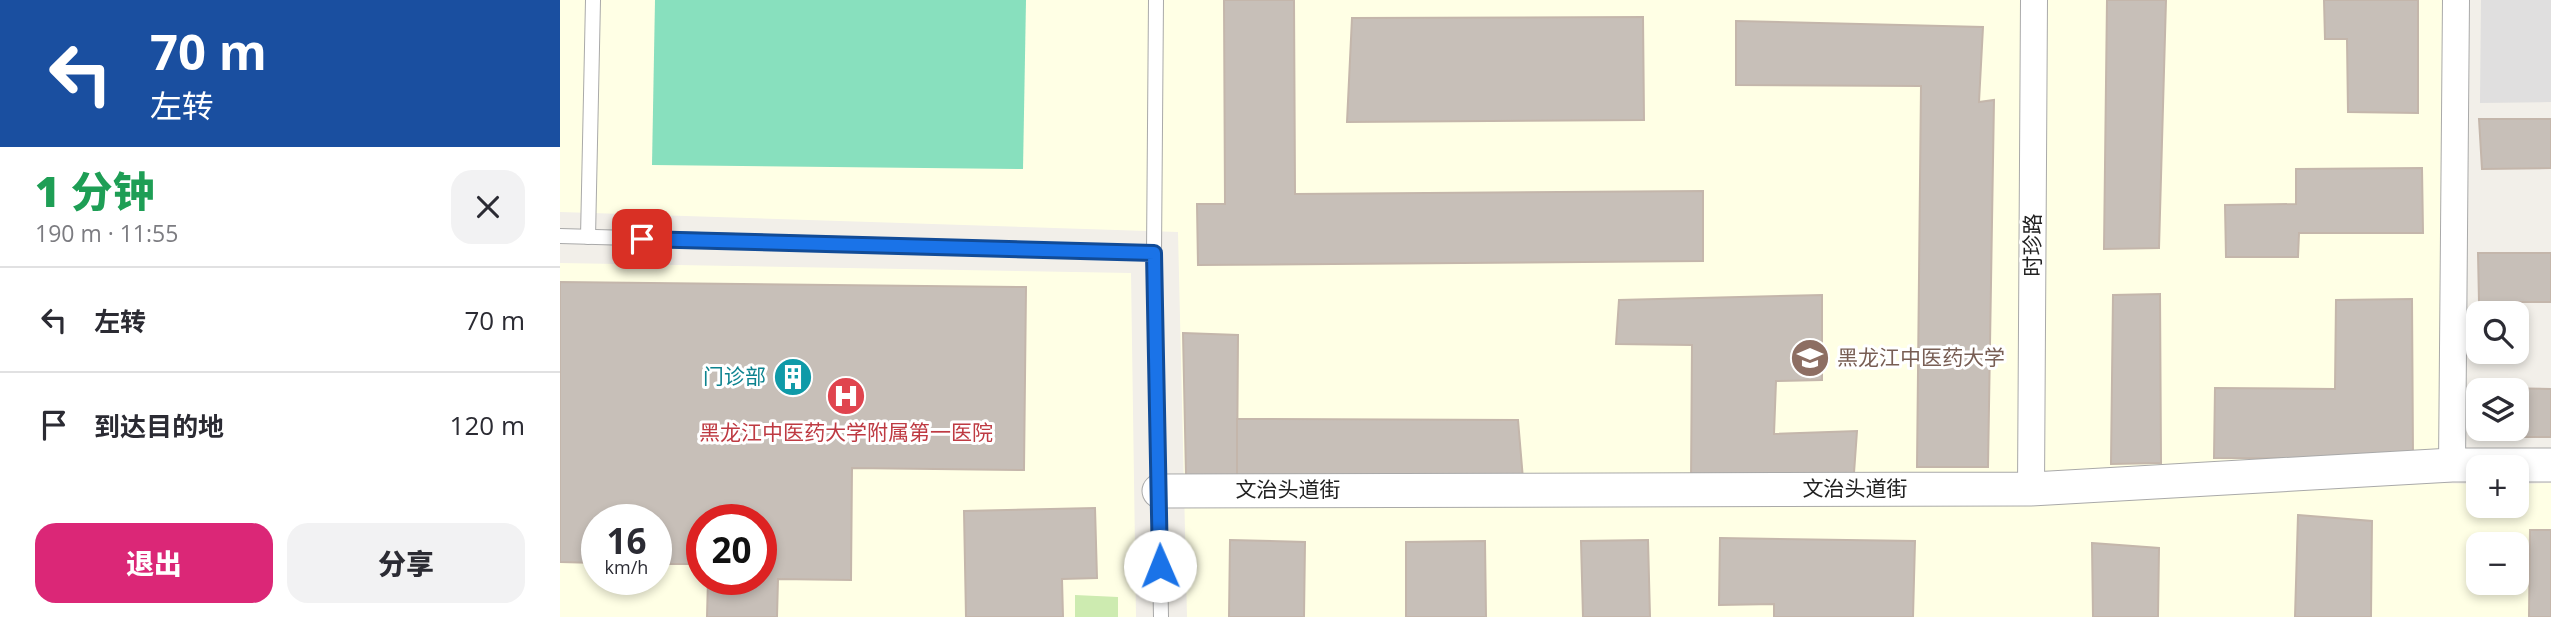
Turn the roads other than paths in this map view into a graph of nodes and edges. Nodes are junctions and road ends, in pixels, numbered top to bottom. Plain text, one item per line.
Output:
1 (593, 0) edge
2 (1156, 0) edge
3 (2034, 0) edge
4 (2456, 0) edge
5 (560, 236) edge
6 (588, 237) junction
7 (1154, 253) junction
8 (2452, 465) junction
9 (2551, 465) edge
10 (2031, 489) junction
11 (1159, 491) junction
12 (1161, 617) edge

1 - 6 lane
2 - 7 lane
3 - 10 street, 时珍路
4 - 8 street
5 - 6 lane
6 - 7 lane
7 - 11 lane
8 - 9 street, 文治头道街
8 - 10 street, 文治头道街
10 - 11 street, 文治头道街
11 - 12 lane

